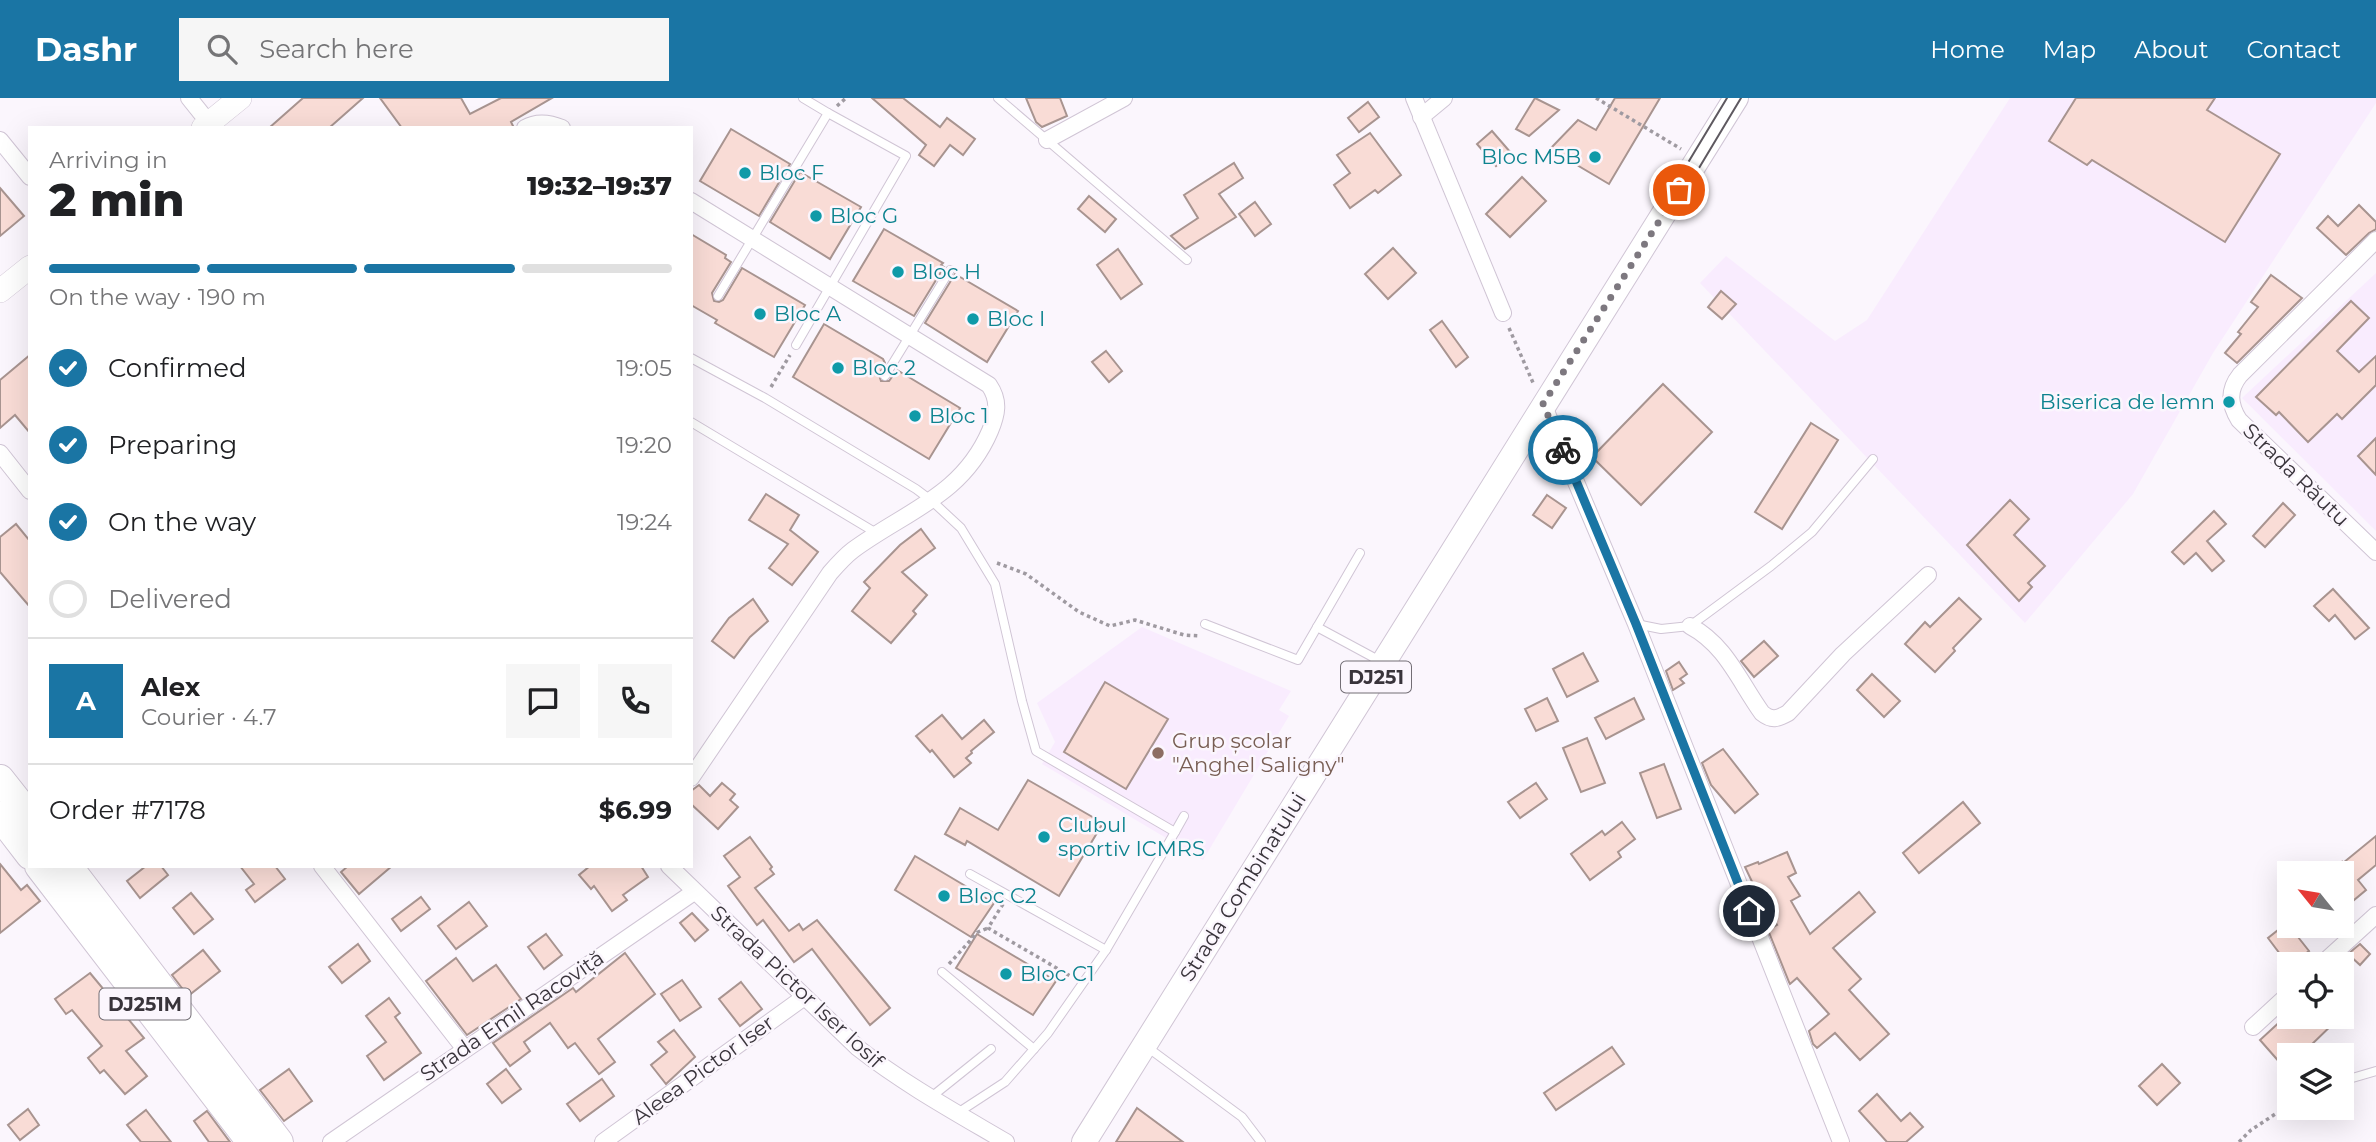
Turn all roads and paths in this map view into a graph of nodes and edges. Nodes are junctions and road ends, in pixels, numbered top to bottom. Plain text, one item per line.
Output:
1 (190, 98) edge
2 (240, 98) edge
3 (803, 98) edge
4 (998, 98) edge
5 (1124, 98) edge
6 (1414, 98) edge
7 (1444, 98) edge
8 (1596, 98) edge
9 (1736, 98) edge
10 (828, 113) junction
11 (1422, 117) junction
12 (208, 126) edge
13 (528, 126) edge
14 (557, 126) edge
15 (0, 140) edge
16 (1047, 140) junction
17 (1699, 159) junction
18 (28, 175) edge
19 (693, 202) edge
20 (754, 239) junction
21 (2376, 240) edge
22 (1187, 260) dead end
23 (28, 269) edge
24 (950, 270) dead end
25 (830, 287) junction
26 (0, 291) edge
27 (718, 296) dead end
28 (1503, 313) joint
29 (909, 335) junction
30 (796, 345) joint
31 (693, 359) edge
32 (885, 376) dead end
33 (765, 398) junction
34 (1543, 404) junction
35 (693, 423) edge
36 (0, 453) edge
37 (1873, 459) dead end
38 (28, 488) edge
39 (932, 501) junction
40 (878, 534) junction
41 (2376, 552) edge
42 (1360, 553) dead end
43 (978, 556) junction
44 (1928, 575) dead end
45 (1205, 624) dead end
46 (1636, 624) junction
47 (1690, 626) junction
48 (1317, 627) junction
49 (1208, 637) dead end
50 (1385, 664) junction
51 (693, 775) edge
52 (0, 779) edge
53 (28, 814) edge
54 (0, 816) edge
55 (1184, 816) dead end
56 (1175, 832) junction
57 (28, 852) edge
58 (41, 868) edge
59 (70, 868) edge
60 (324, 868) edge
61 (671, 868) edge
62 (970, 874) dead end
63 (694, 892) junction
64 (1009, 896) junction
65 (2376, 915) edge
66 (988, 928) junction
67 (1106, 950) junction
68 (2335, 952) edge
69 (942, 972) joint
70 (1083, 983) junction
71 (803, 998) junction
72 (2277, 1005) edge
73 (2253, 1027) dead end
74 (1144, 1045) junction
75 (464, 1048) junction
76 (991, 1049) dead end
77 (1034, 1049) junction
78 (2376, 1072) edge
79 (2354, 1078) edge
80 (930, 1098) junction
81 (2277, 1113) edge
82 (956, 1114) junction
83 (998, 1140) edge
84 (251, 1142) edge
85 (279, 1142) edge
86 (331, 1142) edge
87 (603, 1142) edge
88 (1084, 1142) edge
89 (1261, 1142) edge
90 (1841, 1142) edge
91 (2239, 1142) edge

1 - 12 street
2 - 12 main road
3 - 10 lane
4 - 16 lane
5 - 16 street
6 - 11 street
7 - 11 street
8 - 17 path
9 - 17 main road, Strada Combinatului / DJ251
10 - 20 lane
10 - 25 lane
11 - 28 street
13 - 14 street
15 - 18 street
16 - 22 lane
17 - 34 main road, Strada Combinatului / DJ251
19 - 20 street
20 - 25 street
20 - 27 lane
21 - 41 street, Strada Răutu
23 - 26 main road
24 - 29 lane
25 - 29 street
25 - 30 lane
28 - 34 path
29 - 32 lane
29 - 39 street
30 - 33 path
31 - 33 lane
33 - 39 lane
34 - 46 street
34 - 50 main road, Strada Combinatului / DJ251
35 - 40 lane
36 - 38 street
37 - 47 lane
39 - 40 street
39 - 43 lane
40 - 51 street
42 - 48 lane
43 - 49 path
43 - 56 lane
44 - 47 street
45 - 48 lane
46 - 47 lane
46 - 90 street
48 - 50 lane
50 - 74 main road, Strada Combinatului / DJ251
52 - 53 highway
54 - 57 highway
55 - 56 lane
56 - 67 lane
58 - 84 highway, DJ251M
59 - 85 highway, DJ251M
60 - 75 street
61 - 63 street, Strada Pictor Iser Iosif
62 - 64 lane
63 - 71 street, Strada Pictor Iser Iosif
63 - 75 street, Strada Emil Racoviță
64 - 66 path
64 - 67 lane
65 - 68 street
66 - 69 path
66 - 70 path
67 - 70 lane
69 - 77 lane
70 - 77 lane
71 - 80 street, Strada Pictor Iser Iosif
71 - 87 street, Aleea Pictor Iser
72 - 73 street
74 - 88 main road, Strada Combinatului / DJ251
74 - 89 lane
75 - 86 street, Strada Emil Racoviță
76 - 80 lane
77 - 82 lane
78 - 79 lane
80 - 82 street, Strada Pictor Iser Iosif
81 - 91 path
82 - 83 street, Strada Pictor Iser Iosif

